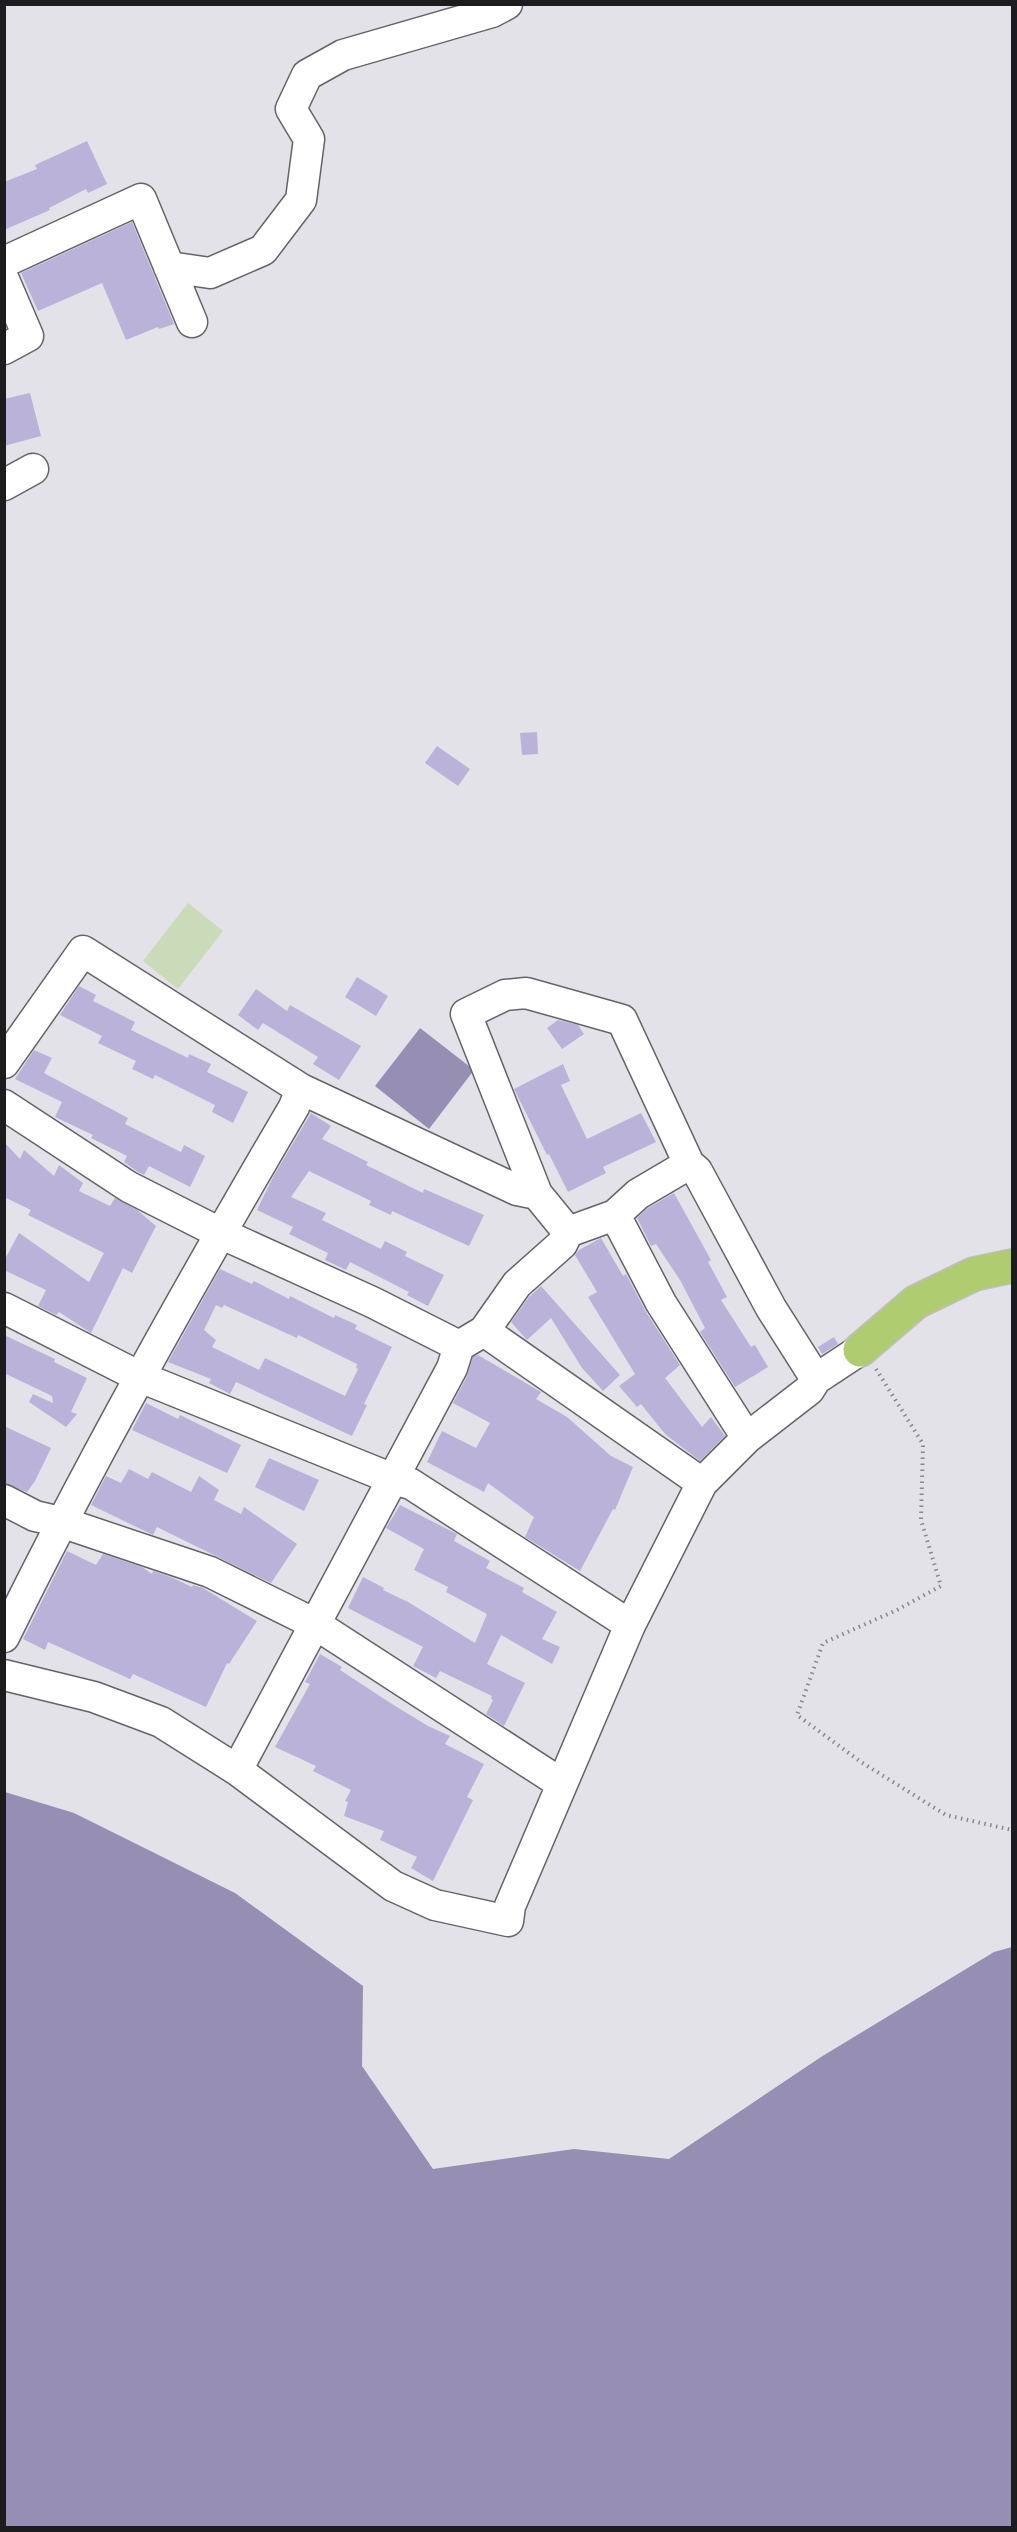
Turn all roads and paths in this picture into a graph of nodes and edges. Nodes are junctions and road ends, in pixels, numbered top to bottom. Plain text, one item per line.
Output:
1 (507, 4) edge
2 (4, 262) edge
3 (170, 267) junction
4 (4, 280) edge
5 (192, 322) dead end
6 (4, 349) edge
7 (33, 469) dead end
8 (4, 485) edge
9 (4, 1063) edge
10 (301, 1089) junction
11 (4, 1105) edge
12 (689, 1164) junction
13 (537, 1194) junction
14 (615, 1215) junction
15 (568, 1232) junction
16 (220, 1233) junction
17 (1012, 1266) edge
18 (4, 1308) edge
19 (471, 1338) junction
20 (860, 1350) junction
21 (140, 1377) junction
22 (816, 1379) junction
23 (747, 1438) junction
24 (393, 1479) junction
25 (702, 1483) junction
26 (4, 1500) edge
27 (61, 1522) junction
28 (315, 1624) junction
29 (630, 1625) junction
30 (4, 1637) edge
31 (4, 1675) edge
32 (237, 1770) junction
33 (562, 1784) junction
34 (1012, 1830) edge

1 - 3 street
2 - 3 street
3 - 5 street
4 - 6 street
7 - 8 street
9 - 10 street
10 - 13 street
10 - 16 street
11 - 16 street
12 - 13 street
12 - 14 street
12 - 22 street
13 - 15 street
14 - 15 street
14 - 23 street
15 - 19 street
16 - 19 street
16 - 21 street
17 - 20 main road
18 - 21 street
19 - 24 street
19 - 25 street
20 - 22 street
20 - 34 path
21 - 24 street
21 - 27 street
22 - 23 street
23 - 25 street
24 - 28 street
24 - 29 street
25 - 29 street
26 - 27 street
27 - 28 street
27 - 30 street
28 - 32 street
28 - 33 street
29 - 33 street
31 - 32 street
32 - 33 street

